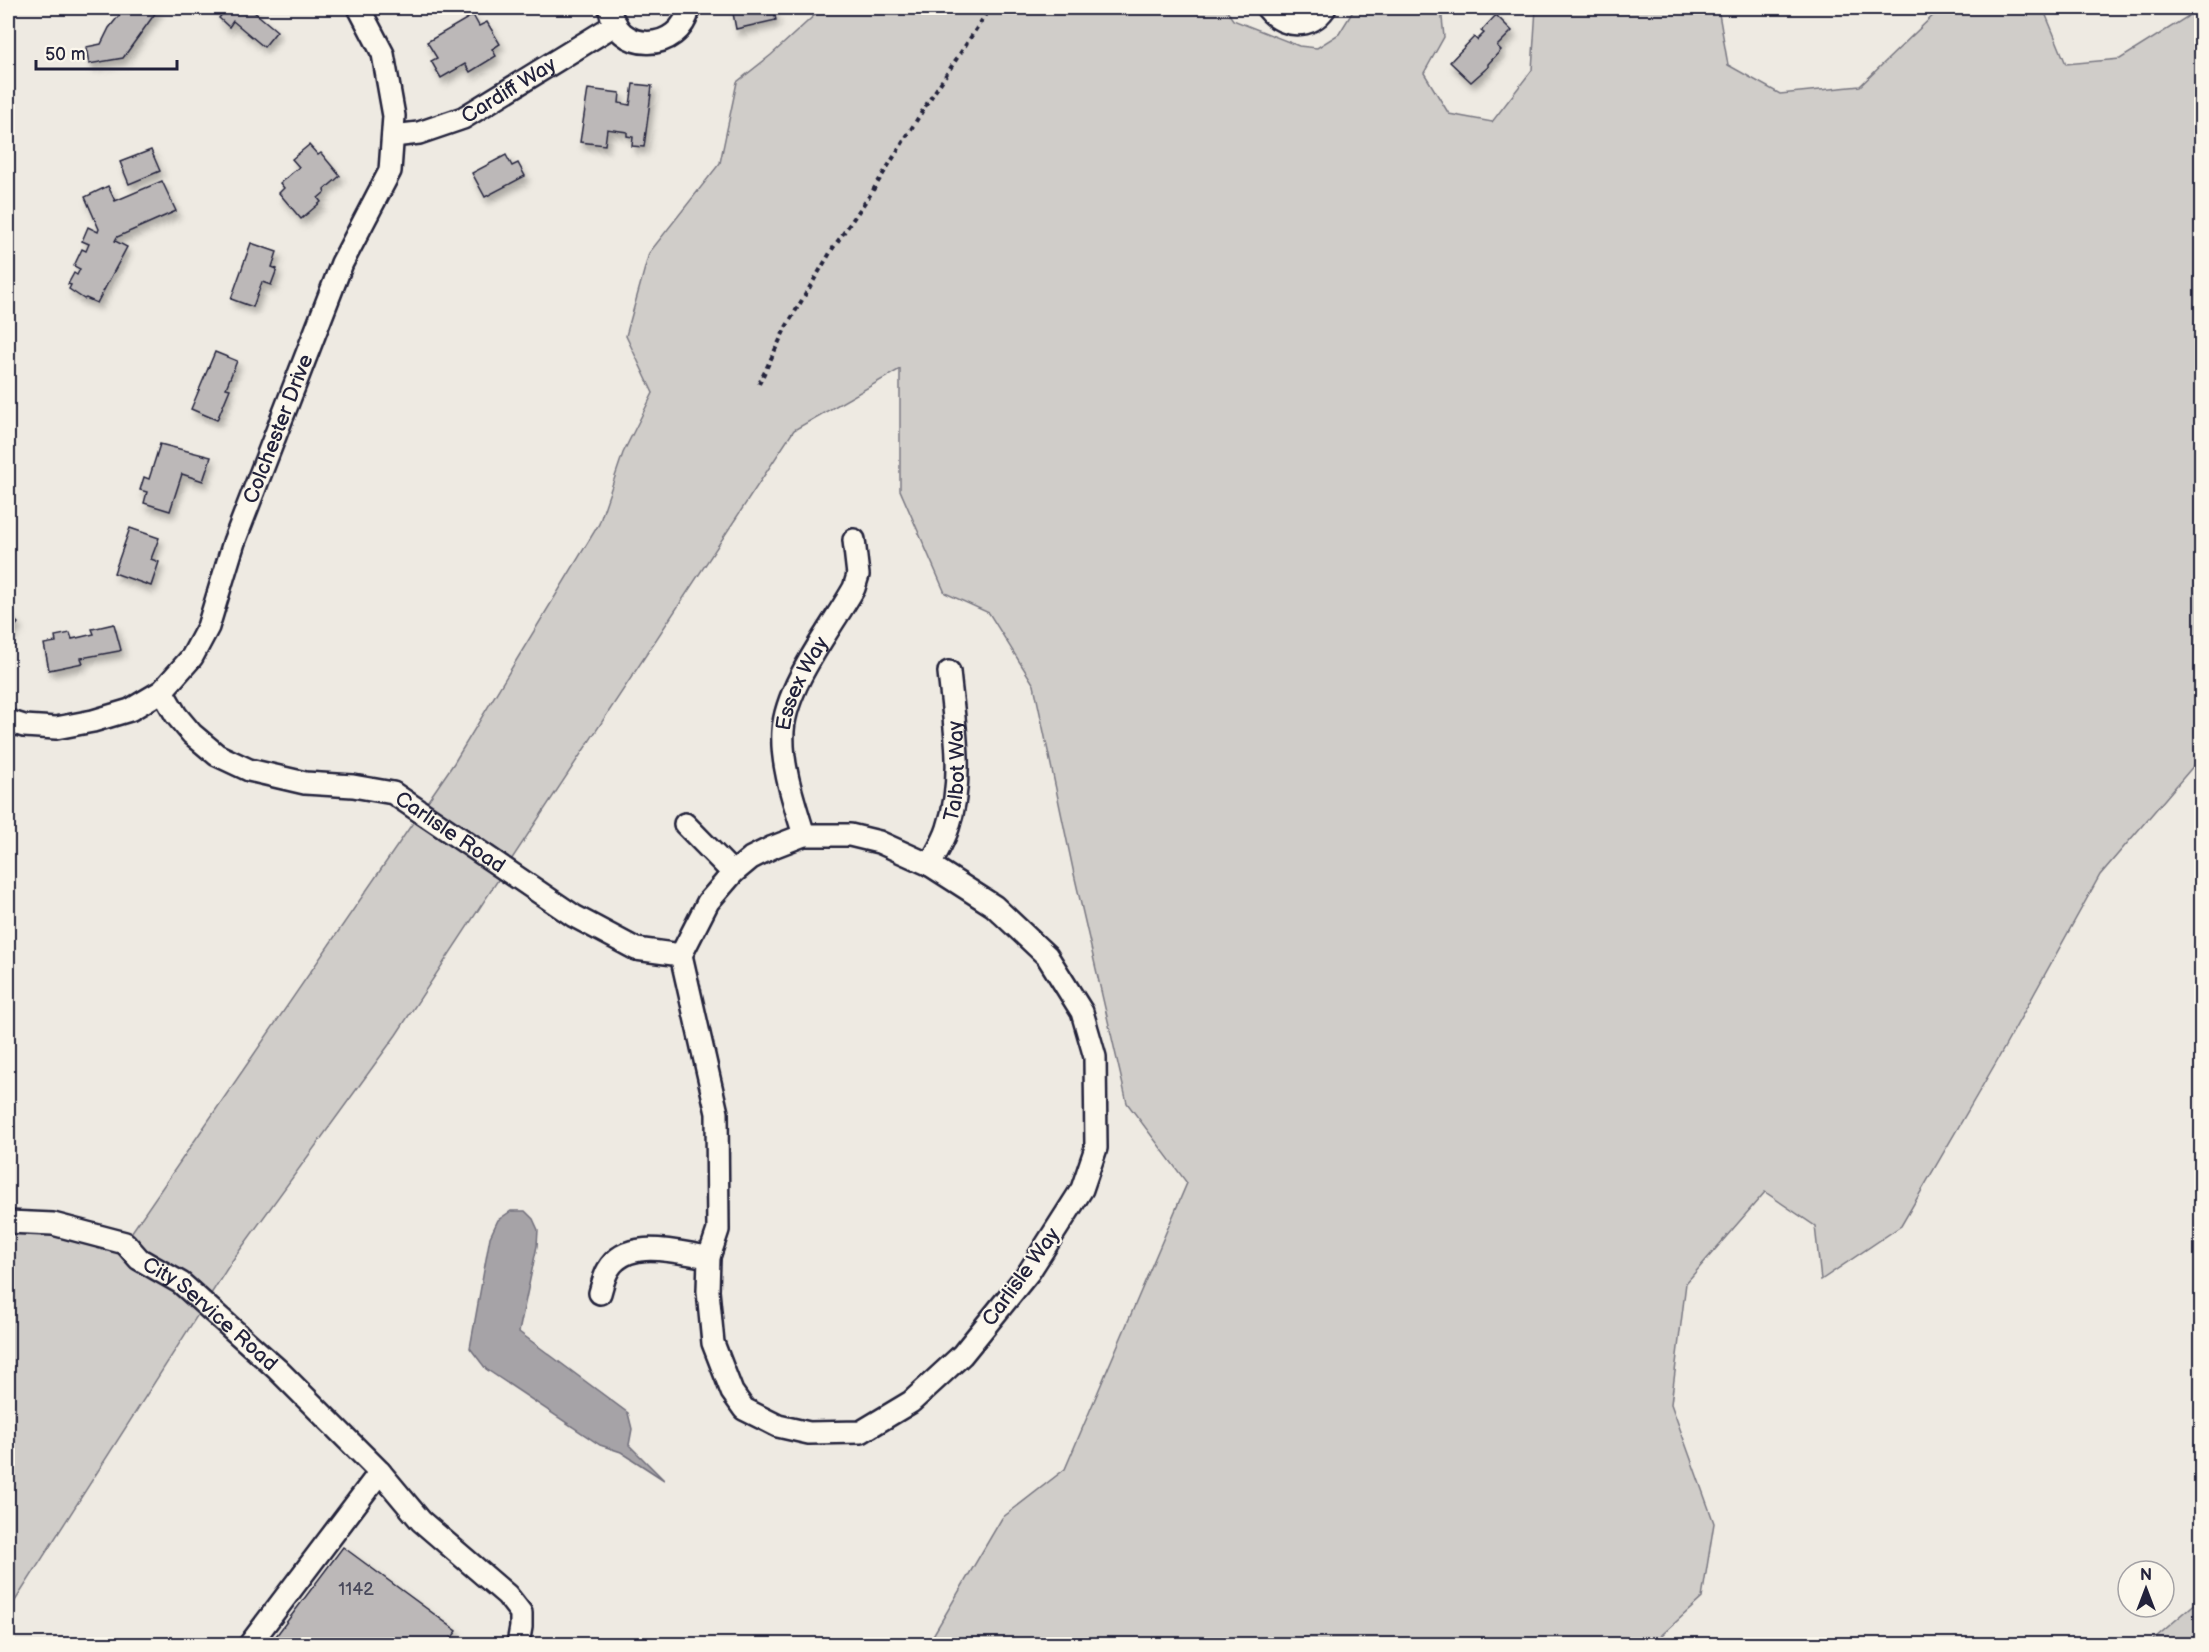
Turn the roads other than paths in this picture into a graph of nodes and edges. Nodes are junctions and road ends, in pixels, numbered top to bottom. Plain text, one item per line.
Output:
1 (359, 8) edge
2 (689, 8) edge
3 (1267, 8) edge
4 (1325, 8) edge
5 (613, 16) edge
6 (393, 136) junction
7 (854, 540) dead end
8 (949, 672) dead end
9 (162, 691) junction
10 (8, 721) edge
11 (686, 824) dead end
12 (804, 835) junction
13 (930, 865) junction
14 (733, 873) junction
15 (681, 955) junction
16 (8, 1222) edge
17 (709, 1257) junction
18 (600, 1293) dead end
19 (380, 1472) junction
20 (250, 1644) edge
21 (518, 1644) edge

1 - 6 street, Colchester Drive
2 - 5 street
3 - 4 street
5 - 6 street, Cardiff Way
6 - 9 street, Colchester Drive
7 - 12 street, Essex Way
8 - 13 street, Talbot Way
9 - 10 street, Colchester Drive
9 - 15 street, Carlisle Road
11 - 14 street
12 - 13 street, Carlisle Way
12 - 14 street, Carlisle Way
13 - 17 street, Carlisle Way
14 - 15 street, Carlisle Way
15 - 17 street, Carlisle Way
16 - 19 street, City Service Road
17 - 18 street
19 - 20 street
19 - 21 street, City Service Road

